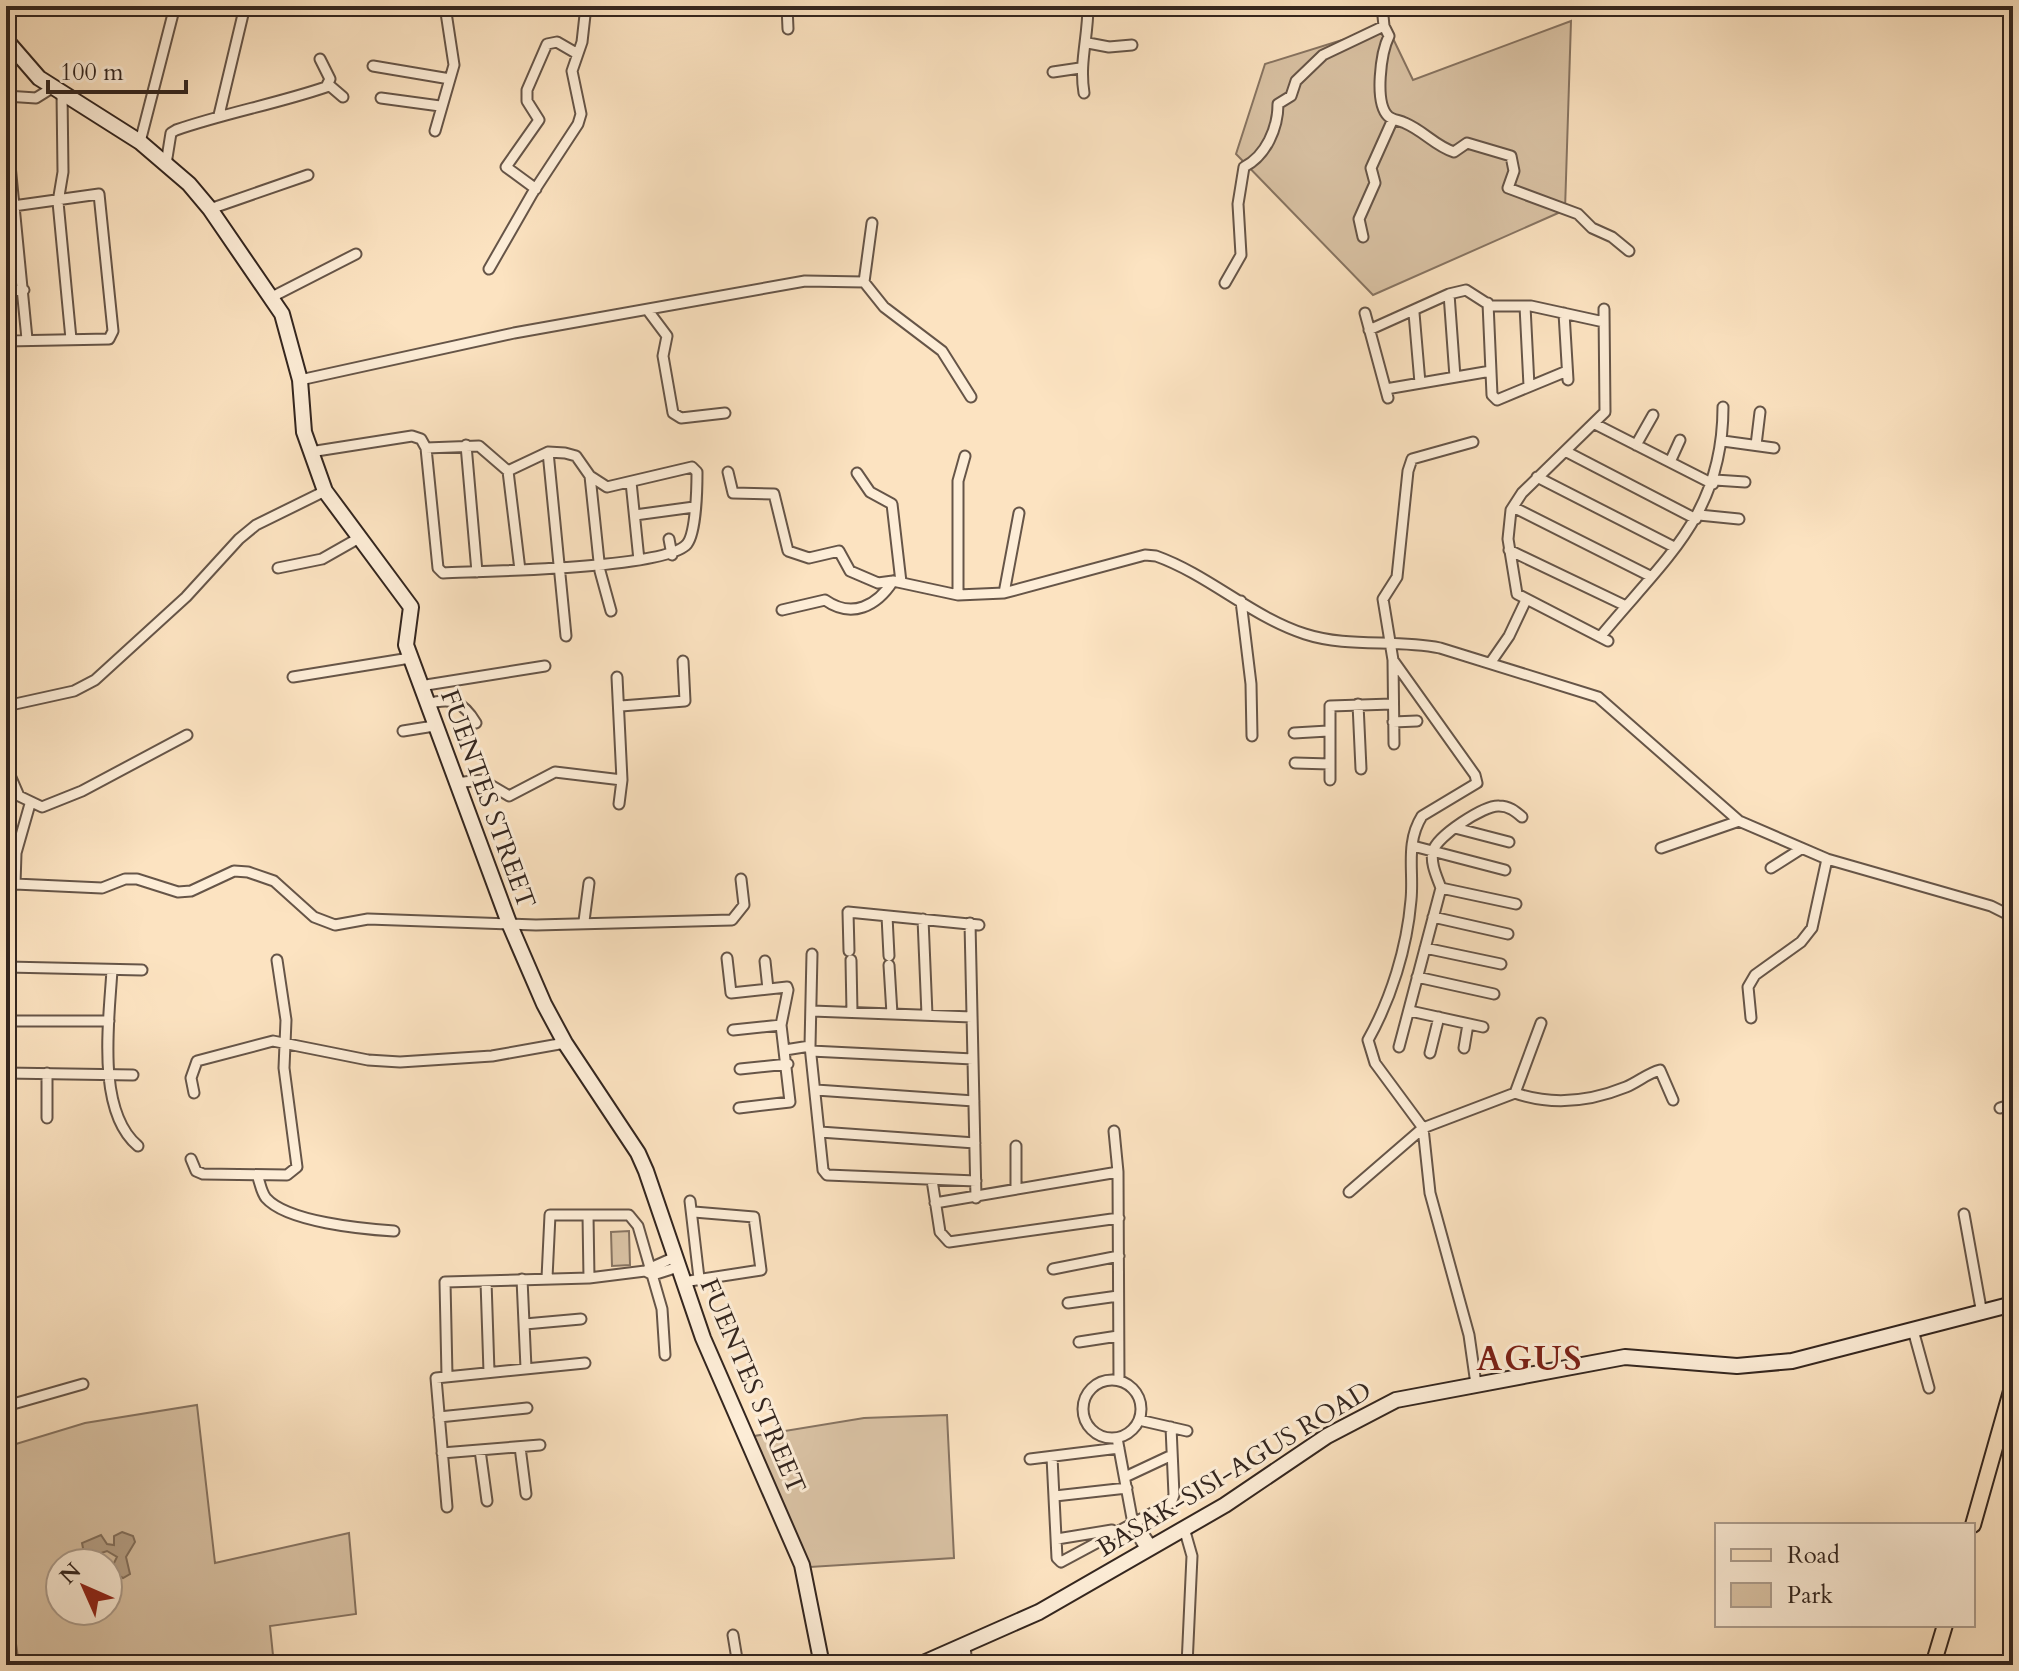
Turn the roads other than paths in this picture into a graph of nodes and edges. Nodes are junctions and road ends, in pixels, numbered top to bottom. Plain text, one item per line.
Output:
1 (245, 6) edge
2 (431, 6) edge
3 (586, 6) edge
4 (787, 6) edge
5 (1088, 6) edge
6 (1382, 6) edge
7 (1905, 6) edge
8 (1944, 6) edge
9 (174, 7) edge
10 (445, 8) edge
11 (1384, 26) junction
12 (788, 29) dead end
13 (6, 40) edge
14 (1088, 43) junction
15 (1132, 45) dead end
16 (576, 53) junction
17 (320, 59) dead end
18 (373, 66) dead end
19 (1080, 68) junction
20 (1053, 72) dead end
21 (450, 79) junction
22 (329, 85) junction
23 (57, 91) junction
24 (1084, 93) dead end
25 (6, 96) edge
26 (343, 97) dead end
27 (381, 98) dead end
28 (440, 106) junction
29 (219, 115) junction
30 (1393, 119) junction
31 (6, 124) edge
32 (435, 131) dead end
33 (140, 142) junction
34 (8, 164) edge
35 (166, 164) junction
36 (308, 175) dead end
37 (536, 189) junction
38 (58, 202) junction
39 (11, 206) edge
40 (210, 209) junction
41 (872, 223) dead end
42 (1363, 237) dead end
43 (1629, 251) dead end
44 (356, 254) dead end
45 (489, 269) dead end
46 (864, 282) junction
47 (1225, 283) dead end
48 (24, 290) junction
49 (6, 291) edge
50 (1449, 294) junction
51 (270, 298) junction
52 (1488, 303) junction
53 (1525, 306) junction
54 (1604, 309) dead end
55 (649, 312) junction
56 (1365, 313) dead end
57 (1414, 313) junction
58 (1564, 313) junction
59 (1604, 322) junction
60 (1369, 330) junction
61 (27, 339) junction
62 (71, 339) junction
63 (6, 341) edge
64 (1491, 371) junction
65 (1455, 377) junction
66 (300, 380) junction
67 (1420, 383) junction
68 (1529, 386) junction
69 (971, 397) dead end
70 (1723, 407) dead end
71 (1760, 412) dead end
72 (725, 413) dead end
73 (1653, 415) dead end
74 (1595, 424) junction
75 (1680, 440) dead end
76 (1723, 441) junction
77 (1473, 442) dead end
78 (466, 445) junction
79 (1636, 445) junction
80 (1756, 445) junction
81 (426, 448) junction
82 (1774, 448) dead end
83 (1565, 451) junction
84 (310, 452) junction
85 (548, 452) junction
86 (965, 456) dead end
87 (1670, 462) junction
88 (508, 471) junction
89 (728, 472) dead end
90 (857, 473) dead end
91 (590, 476) junction
92 (1537, 477) junction
93 (631, 482) junction
94 (1714, 482) junction
95 (1745, 482) dead end
96 (325, 491) junction
97 (694, 507) junction
98 (1513, 507) junction
99 (1019, 513) dead end
100 (635, 515) junction
101 (1698, 517) junction
102 (1739, 519) dead end
103 (359, 538) junction
104 (669, 539) dead end
105 (1674, 547) junction
106 (1509, 550) junction
107 (672, 555) junction
108 (639, 560) junction
109 (599, 564) junction
110 (559, 567) junction
111 (278, 568) dead end
112 (520, 570) junction
113 (477, 572) junction
114 (1650, 576) junction
115 (897, 581) junction
116 (1004, 593) junction
117 (958, 595) junction
118 (1526, 600) junction
119 (1241, 601) junction
120 (1626, 606) junction
121 (782, 610) dead end
122 (611, 611) dead end
123 (566, 636) dead end
124 (1390, 644) junction
125 (410, 658) junction
126 (1393, 660) junction
127 (683, 661) dead end
128 (1491, 662) junction
129 (545, 666) dead end
130 (293, 677) dead end
131 (617, 677) dead end
132 (420, 686) junction
133 (427, 704) junction
134 (1358, 704) junction
135 (1392, 704) junction
136 (6, 706) edge
137 (621, 706) junction
138 (1417, 721) dead end
139 (1393, 722) junction
140 (476, 723) dead end
141 (434, 726) junction
142 (403, 731) dead end
143 (1328, 731) junction
144 (1294, 733) dead end
145 (187, 735) dead end
146 (1252, 736) dead end
147 (1394, 744) dead end
148 (1295, 763) dead end
149 (1330, 764) junction
150 (6, 766) edge
151 (1361, 769) dead end
152 (622, 780) junction
153 (1330, 780) dead end
154 (455, 783) junction
155 (30, 804) junction
156 (619, 804) dead end
157 (1522, 817) dead end
158 (1739, 821) junction
159 (1455, 828) junction
160 (1509, 842) dead end
161 (1413, 846) junction
162 (1661, 848) dead end
163 (1801, 849) junction
164 (1433, 851) junction
165 (1827, 859) junction
166 (1771, 868) dead end
167 (1505, 870) dead end
168 (741, 879) dead end
169 (589, 883) dead end
170 (15, 884) junction
171 (1441, 888) junction
172 (6, 892) edge
173 (1516, 904) dead end
174 (887, 916) junction
175 (1433, 917) junction
176 (2013, 917) edge
177 (923, 919) junction
178 (584, 921) junction
179 (509, 923) junction
180 (1508, 934) dead end
181 (1425, 948) junction
182 (812, 954) dead end
183 (727, 958) dead end
184 (277, 960) dead end
185 (765, 961) dead end
186 (1501, 964) dead end
187 (7, 967) edge
188 (112, 970) junction
189 (142, 970) dead end
190 (1417, 977) junction
191 (768, 989) junction
192 (1494, 994) dead end
193 (812, 1011) junction
194 (1410, 1011) junction
195 (852, 1012) junction
196 (892, 1014) junction
197 (927, 1015) junction
198 (972, 1017) junction
199 (1439, 1017) junction
200 (1751, 1018) dead end
201 (6, 1021) edge
202 (109, 1021) junction
203 (1541, 1023) dead end
204 (1468, 1024) junction
205 (781, 1025) junction
206 (1483, 1027) dead end
207 (733, 1030) dead end
208 (565, 1043) junction
209 (285, 1045) junction
210 (1399, 1047) dead end
211 (1464, 1048) dead end
212 (810, 1049) junction
213 (785, 1050) junction
214 (1430, 1053) dead end
215 (973, 1059) junction
216 (788, 1064) junction
217 (740, 1069) dead end
218 (6, 1073) edge
219 (47, 1073) junction
220 (109, 1073) junction
221 (133, 1075) dead end
222 (816, 1090) junction
223 (194, 1093) dead end
224 (1515, 1093) junction
225 (1673, 1100) dead end
226 (974, 1101) junction
227 (2013, 1104) edge
228 (739, 1108) dead end
229 (2000, 1108) dead end
230 (47, 1118) dead end
231 (1423, 1128) junction
232 (1114, 1131) dead end
233 (820, 1132) junction
234 (975, 1143) junction
235 (138, 1146) dead end
236 (1016, 1146) dead end
237 (191, 1159) dead end
238 (1118, 1172) junction
239 (257, 1175) junction
240 (932, 1180) junction
241 (976, 1181) junction
242 (1016, 1188) junction
243 (1349, 1192) dead end
244 (976, 1198) junction
245 (690, 1201) dead end
246 (935, 1203) junction
247 (694, 1212) junction
248 (1964, 1214) dead end
249 (588, 1215) junction
250 (1119, 1218) junction
251 (394, 1231) dead end
252 (1119, 1256) junction
253 (677, 1262) junction
254 (1053, 1269) dead end
255 (650, 1271) junction
256 (547, 1278) junction
257 (589, 1278) junction
258 (699, 1278) junction
259 (522, 1279) junction
260 (486, 1281) junction
261 (683, 1282) junction
262 (1118, 1296) junction
263 (1068, 1303) dead end
264 (2013, 1304) edge
265 (1982, 1314) junction
266 (581, 1319) dead end
267 (525, 1324) junction
268 (1913, 1330) junction
269 (1118, 1336) junction
270 (1079, 1342) dead end
271 (665, 1355) dead end
272 (585, 1363) dead end
273 (526, 1368) junction
274 (489, 1372) junction
275 (441, 1377) junction
276 (1119, 1381) junction
277 (83, 1384) dead end
278 (1476, 1384) junction
279 (2013, 1384) edge
280 (1929, 1388) dead end
281 (6, 1406) edge
282 (527, 1408) dead end
283 (439, 1417) junction
284 (1139, 1420) junction
285 (1171, 1427) junction
286 (1187, 1431) dead end
287 (1118, 1443) junction
288 (540, 1445) dead end
289 (520, 1447) junction
290 (480, 1450) junction
291 (442, 1453) junction
292 (1172, 1455) junction
293 (1052, 1457) junction
294 (1030, 1459) dead end
295 (1125, 1477) junction
296 (1127, 1488) junction
297 (526, 1494) dead end
298 (1055, 1496) junction
299 (487, 1501) dead end
300 (447, 1507) dead end
301 (1135, 1522) junction
302 (1974, 1523) edge
303 (1184, 1528) junction
304 (1120, 1529) junction
305 (1057, 1539) junction
306 (1149, 1548) junction
307 (1944, 1627) edge
308 (733, 1635) dead end
309 (965, 1646) junction
310 (738, 1665) edge
311 (822, 1665) edge
312 (919, 1665) edge
313 (967, 1665) edge
314 (1187, 1665) edge
315 (1933, 1665) edge

1 - 29 street
2 - 10 street
3 - 16 street
4 - 12 street
5 - 14 street
6 - 11 street
7 - 8 street
9 - 33 street
10 - 21 street
11 - 30 street
11 - 47 street
13 - 23 street, FUENTES STREET
14 - 15 street
14 - 19 street
16 - 37 street
16 - 37 street
17 - 22 street
18 - 21 street
19 - 20 street
19 - 24 street
21 - 28 street
22 - 26 street
22 - 29 street
23 - 25 street
23 - 33 street, FUENTES STREET
23 - 38 street
27 - 28 street
28 - 32 street
29 - 35 street
30 - 42 street
30 - 43 street
31 - 34 street
33 - 35 street, FUENTES STREET
34 - 39 street
35 - 40 street, FUENTES STREET
36 - 40 street
37 - 45 street
38 - 39 street
38 - 62 street
38 - 62 street
39 - 48 street
40 - 51 street, FUENTES STREET
41 - 46 street
44 - 51 street
46 - 55 street
46 - 69 street
48 - 49 street
48 - 61 street
50 - 52 street
50 - 57 street
50 - 65 street
51 - 66 street, FUENTES STREET
52 - 53 street
52 - 64 street
53 - 58 street
53 - 68 street
54 - 59 street
55 - 66 street
55 - 72 street
56 - 60 street
57 - 60 street
57 - 67 street
58 - 59 street
58 - 68 street
59 - 74 street
60 - 67 street
61 - 62 street
61 - 63 street
64 - 65 street
64 - 68 street
65 - 67 street
66 - 84 street, FUENTES STREET
70 - 76 street
71 - 80 street
73 - 79 street
74 - 79 street
74 - 83 street
75 - 87 street
76 - 80 street
76 - 94 street
77 - 124 street
78 - 81 street
78 - 88 street
78 - 113 street
79 - 87 street
80 - 82 street
81 - 84 street
81 - 113 street
83 - 92 street
83 - 101 street
84 - 96 street, FUENTES STREET
85 - 88 street
85 - 91 street
85 - 110 street
86 - 117 street
87 - 94 street
88 - 112 street
89 - 115 street
90 - 115 street
91 - 93 street
91 - 109 street
92 - 98 street
92 - 105 street
93 - 97 street
93 - 100 street
94 - 95 street
94 - 101 street
96 - 103 street, FUENTES STREET
96 - 136 street
97 - 100 street
97 - 107 street
98 - 106 street
98 - 114 street
99 - 116 street
100 - 108 street
101 - 102 street
101 - 105 street
103 - 111 street
103 - 125 street, FUENTES STREET
104 - 107 street
105 - 114 street
106 - 118 street
106 - 120 street
107 - 108 street
108 - 109 street
109 - 110 street
109 - 122 street
110 - 112 street
110 - 123 street
112 - 113 street
114 - 120 street
115 - 117 street
115 - 121 street
116 - 117 street
116 - 119 street
118 - 120 street
118 - 128 street
119 - 124 street
119 - 146 street
124 - 126 street
124 - 128 street
125 - 130 street
125 - 132 street, FUENTES STREET
126 - 135 street
126 - 161 street
127 - 137 street
128 - 158 street
129 - 132 street
131 - 137 street
132 - 133 street, FUENTES STREET
133 - 140 street
133 - 141 street, FUENTES STREET
134 - 135 street
134 - 143 street
134 - 151 street
135 - 139 street
137 - 152 street
138 - 139 street
139 - 147 street
141 - 142 street
141 - 154 street, FUENTES STREET
143 - 144 street
143 - 149 street
145 - 155 street
148 - 149 street
149 - 153 street
150 - 155 street
152 - 154 street
152 - 156 street
154 - 179 street, FUENTES STREET
155 - 170 street
157 - 159 street
158 - 162 street
158 - 163 street
159 - 160 street
159 - 164 street
161 - 164 street
161 - 231 street
163 - 165 street
163 - 166 street
164 - 167 street
164 - 171 street
165 - 176 street
165 - 200 street
168 - 178 street
169 - 178 street
170 - 172 street
170 - 179 street
171 - 173 street
171 - 175 street
174 - 177 street
174 - 195 street
174 - 196 street
175 - 180 street
175 - 181 street
177 - 197 street
177 - 198 street
178 - 179 street
179 - 208 street, FUENTES STREET
181 - 186 street
181 - 190 street
182 - 193 street
183 - 191 street
184 - 209 street
185 - 191 street
187 - 188 street
188 - 189 street
188 - 202 street
190 - 192 street
190 - 194 street
191 - 205 street
193 - 195 street
193 - 212 street
194 - 199 street
194 - 210 street
195 - 196 street
196 - 197 street
197 - 198 street
198 - 215 street
199 - 204 street
199 - 214 street
201 - 202 street
202 - 220 street
203 - 224 street
204 - 206 street
204 - 211 street
205 - 207 street
205 - 213 street
208 - 209 street
208 - 253 street, FUENTES STREET
209 - 223 street
209 - 239 street
212 - 213 street
212 - 215 street
212 - 222 street
213 - 216 street
215 - 226 street
216 - 217 street
216 - 228 street
218 - 219 street
219 - 220 street
219 - 230 street
220 - 221 street
220 - 235 street
222 - 226 street
222 - 233 street
224 - 225 street
224 - 231 street
226 - 234 street
227 - 229 street
231 - 243 street
231 - 278 street
232 - 238 street
233 - 234 street
233 - 240 street
234 - 241 street
236 - 242 street
237 - 239 street
238 - 242 street
238 - 250 street
239 - 251 street
240 - 241 street
240 - 246 street
241 - 244 street
242 - 244 street
244 - 246 street
245 - 247 street
246 - 250 street
247 - 258 street
247 - 258 street
248 - 265 street
249 - 255 street
249 - 256 street
249 - 257 street
250 - 252 street
252 - 254 street
252 - 262 street
253 - 255 street
253 - 261 street, FUENTES STREET
255 - 257 street
255 - 271 street
256 - 257 street
256 - 259 street
258 - 261 street
259 - 260 street
259 - 267 street
260 - 274 street
260 - 275 street
261 - 311 street, FUENTES STREET
262 - 263 street
262 - 269 street
264 - 265 street, BASAK-SISI-AGUS ROAD
265 - 268 street, BASAK-SISI-AGUS ROAD
266 - 267 street
267 - 273 street
268 - 278 street, BASAK-SISI-AGUS ROAD
268 - 280 street
269 - 270 street
269 - 276 street
272 - 273 street
273 - 274 street
274 - 275 street
275 - 283 street
276 - 284 street
276 - 287 street
277 - 281 street
278 - 303 street, BASAK-SISI-AGUS ROAD
279 - 302 main road
282 - 283 street
283 - 291 street
284 - 285 street
284 - 287 street
285 - 286 street
285 - 292 street
287 - 293 street
287 - 295 street
288 - 289 street
289 - 290 street
289 - 297 street
290 - 291 street
290 - 299 street
291 - 300 street
292 - 295 street
292 - 301 street
293 - 294 street
293 - 298 street
295 - 296 street
296 - 298 street
296 - 301 street
298 - 305 street
301 - 304 street
301 - 306 street
303 - 306 street, BASAK-SISI-AGUS ROAD
303 - 314 street
304 - 305 street
304 - 305 street
306 - 309 street, BASAK-SISI-AGUS ROAD
307 - 315 main road
308 - 310 street
309 - 312 street, BASAK-SISI-AGUS ROAD
309 - 313 street

